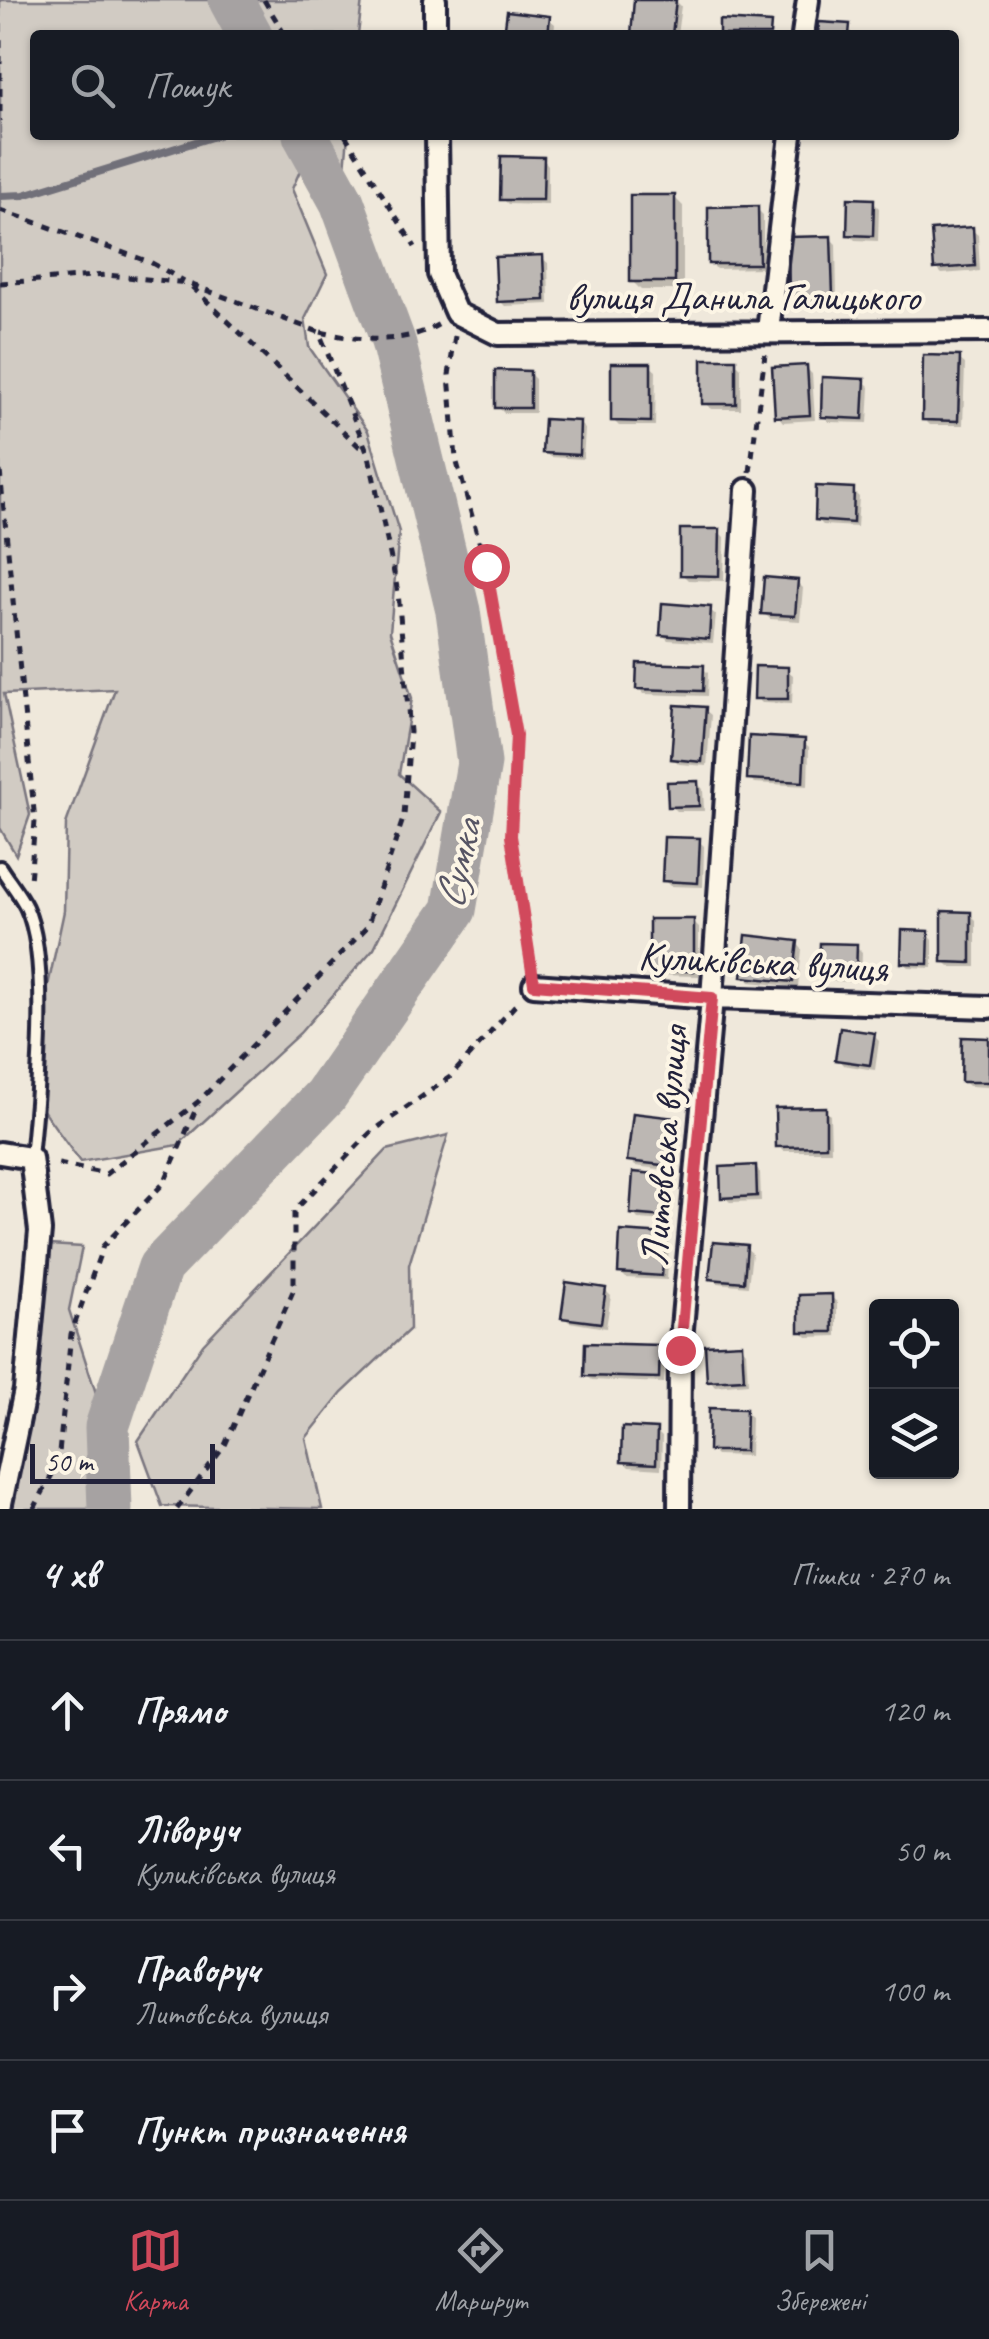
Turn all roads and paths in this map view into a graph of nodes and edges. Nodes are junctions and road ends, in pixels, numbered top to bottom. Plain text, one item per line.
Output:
1 (264, 0) edge
2 (435, 0) edge
3 (808, 0) edge
4 (0, 24) edge
5 (282, 30) edge
6 (435, 30) edge
7 (805, 30) edge
8 (0, 122) edge
9 (349, 140) edge
10 (437, 140) edge
11 (791, 140) edge
12 (0, 210) edge
13 (416, 248) dead end
14 (0, 282) edge
15 (187, 282) junction
16 (456, 313) junction
17 (428, 330) dead end
18 (768, 331) junction
19 (989, 331) edge
20 (319, 332) junction
21 (369, 456) junction
22 (0, 471) edge
23 (747, 490) joint
24 (0, 867) edge
25 (28, 910) junction
26 (534, 984) junction
27 (712, 998) junction
28 (989, 1007) edge
29 (199, 1101) junction
30 (0, 1153) edge
31 (31, 1158) junction
32 (0, 1508) edge
33 (34, 1509) edge
34 (177, 1509) edge
35 (679, 1509) edge

1 - 5 path
2 - 6 street
3 - 7 street
4 - 8 path
9 - 13 path
10 - 16 street
11 - 18 street
12 - 15 path
14 - 15 path
15 - 20 path
15 - 21 path
16 - 18 street, вулиця Данила Галицького
16 - 26 path
17 - 20 path
18 - 19 street, вулиця Данила Галицького
18 - 23 path
20 - 21 path
21 - 29 path
22 - 25 path
23 - 27 street, Литовська вулиця
24 - 25 lane
25 - 31 lane
26 - 27 street, Куликівська вулиця
26 - 34 path
27 - 28 street, Куликівська вулиця
27 - 35 street, Литовська вулиця
29 - 31 path
29 - 33 path
30 - 31 street
31 - 32 street

